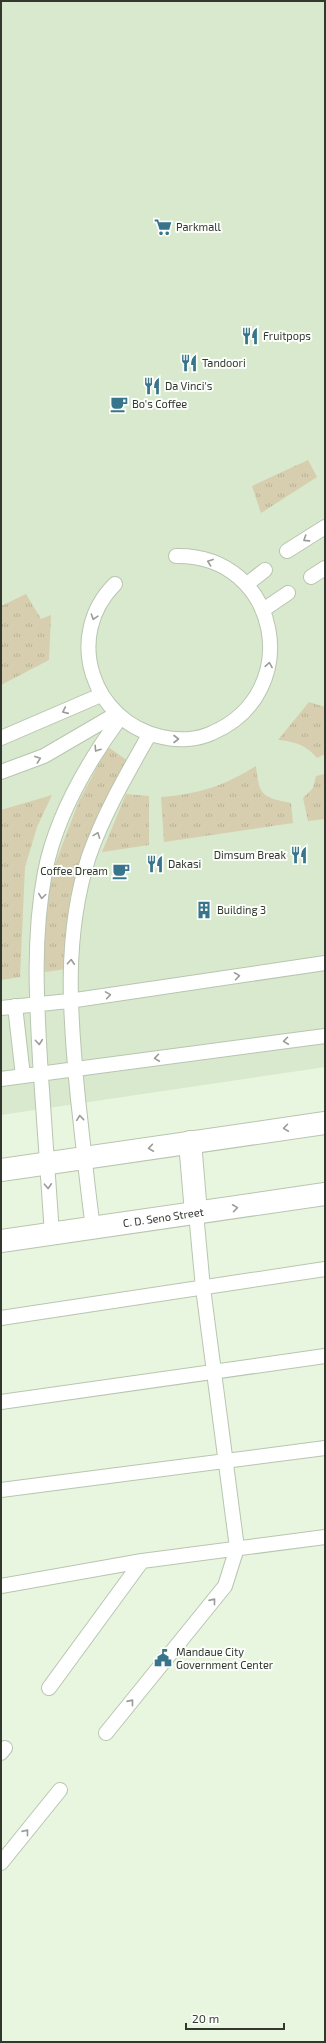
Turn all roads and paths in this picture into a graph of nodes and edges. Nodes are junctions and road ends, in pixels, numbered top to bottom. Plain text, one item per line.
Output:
1 (325, 527) edge
2 (287, 552) dead end
3 (176, 556) dead end
4 (325, 568) edge
5 (265, 570) dead end
6 (311, 577) dead end
7 (115, 584) dead end
8 (247, 584) junction
9 (288, 593) dead end
10 (263, 610) junction
11 (101, 695) junction
12 (118, 716) junction
13 (149, 734) junction
14 (1, 738) edge
15 (1, 772) edge
16 (325, 963) edge
17 (70, 1001) junction
18 (36, 1003) junction
19 (8, 1007) edge
20 (325, 1036) edge
21 (75, 1069) junction
22 (41, 1074) junction
23 (22, 1076) junction
24 (1, 1079) edge
25 (325, 1123) edge
26 (190, 1142) junction
27 (84, 1157) junction
28 (47, 1163) junction
29 (1, 1170) edge
30 (325, 1194) edge
31 (196, 1213) junction
32 (93, 1228) junction
33 (52, 1234) junction
34 (1, 1241) edge
35 (325, 1269) edge
36 (203, 1288) junction
37 (1, 1318) edge
38 (325, 1356) edge
39 (214, 1372) junction
40 (1, 1402) edge
41 (325, 1448) edge
42 (225, 1461) junction
43 (1, 1490) edge
44 (325, 1537) edge
45 (237, 1548) junction
46 (142, 1561) junction
47 (1, 1586) edge
48 (49, 1688) dead end
49 (106, 1733) dead end
50 (60, 1790) dead end
51 (1, 1862) edge

1 -> 2 lane
8 -> 3 lane
4 - 6 lane
5 - 8 lane
7 -> 11 lane
8 - 10 lane
9 - 10 lane
13 -> 10 lane
11 - 12 lane
11 -> 14 lane
12 - 13 lane
15 -> 12 lane
12 -> 18 lane
17 -> 13 lane
17 -> 16 lane
17 - 18 lane
17 - 21 lane
18 - 19 lane
18 -> 22 lane
19 - 23 lane
20 -> 21 lane
21 - 22 lane
27 -> 21 lane
22 - 23 lane
22 - 28 lane
23 - 24 lane
25 -> 26 street
26 -> 27 street
26 - 31 street
27 - 28 street
27 - 32 lane
28 - 29 street
28 -> 33 lane
31 -> 30 street, C. D. Seno Street
31 - 32 street, C. D. Seno Street
31 - 36 lane
32 - 33 street, C. D. Seno Street
33 - 34 street, C. D. Seno Street
35 - 36 lane
36 - 37 lane
36 - 39 lane
38 - 39 lane
39 - 40 lane
39 - 42 lane
41 - 42 lane
42 - 43 lane
42 - 45 lane
44 - 45 lane
45 - 46 lane
49 -> 45 lane
46 - 47 lane
46 - 48 lane
51 -> 50 lane

